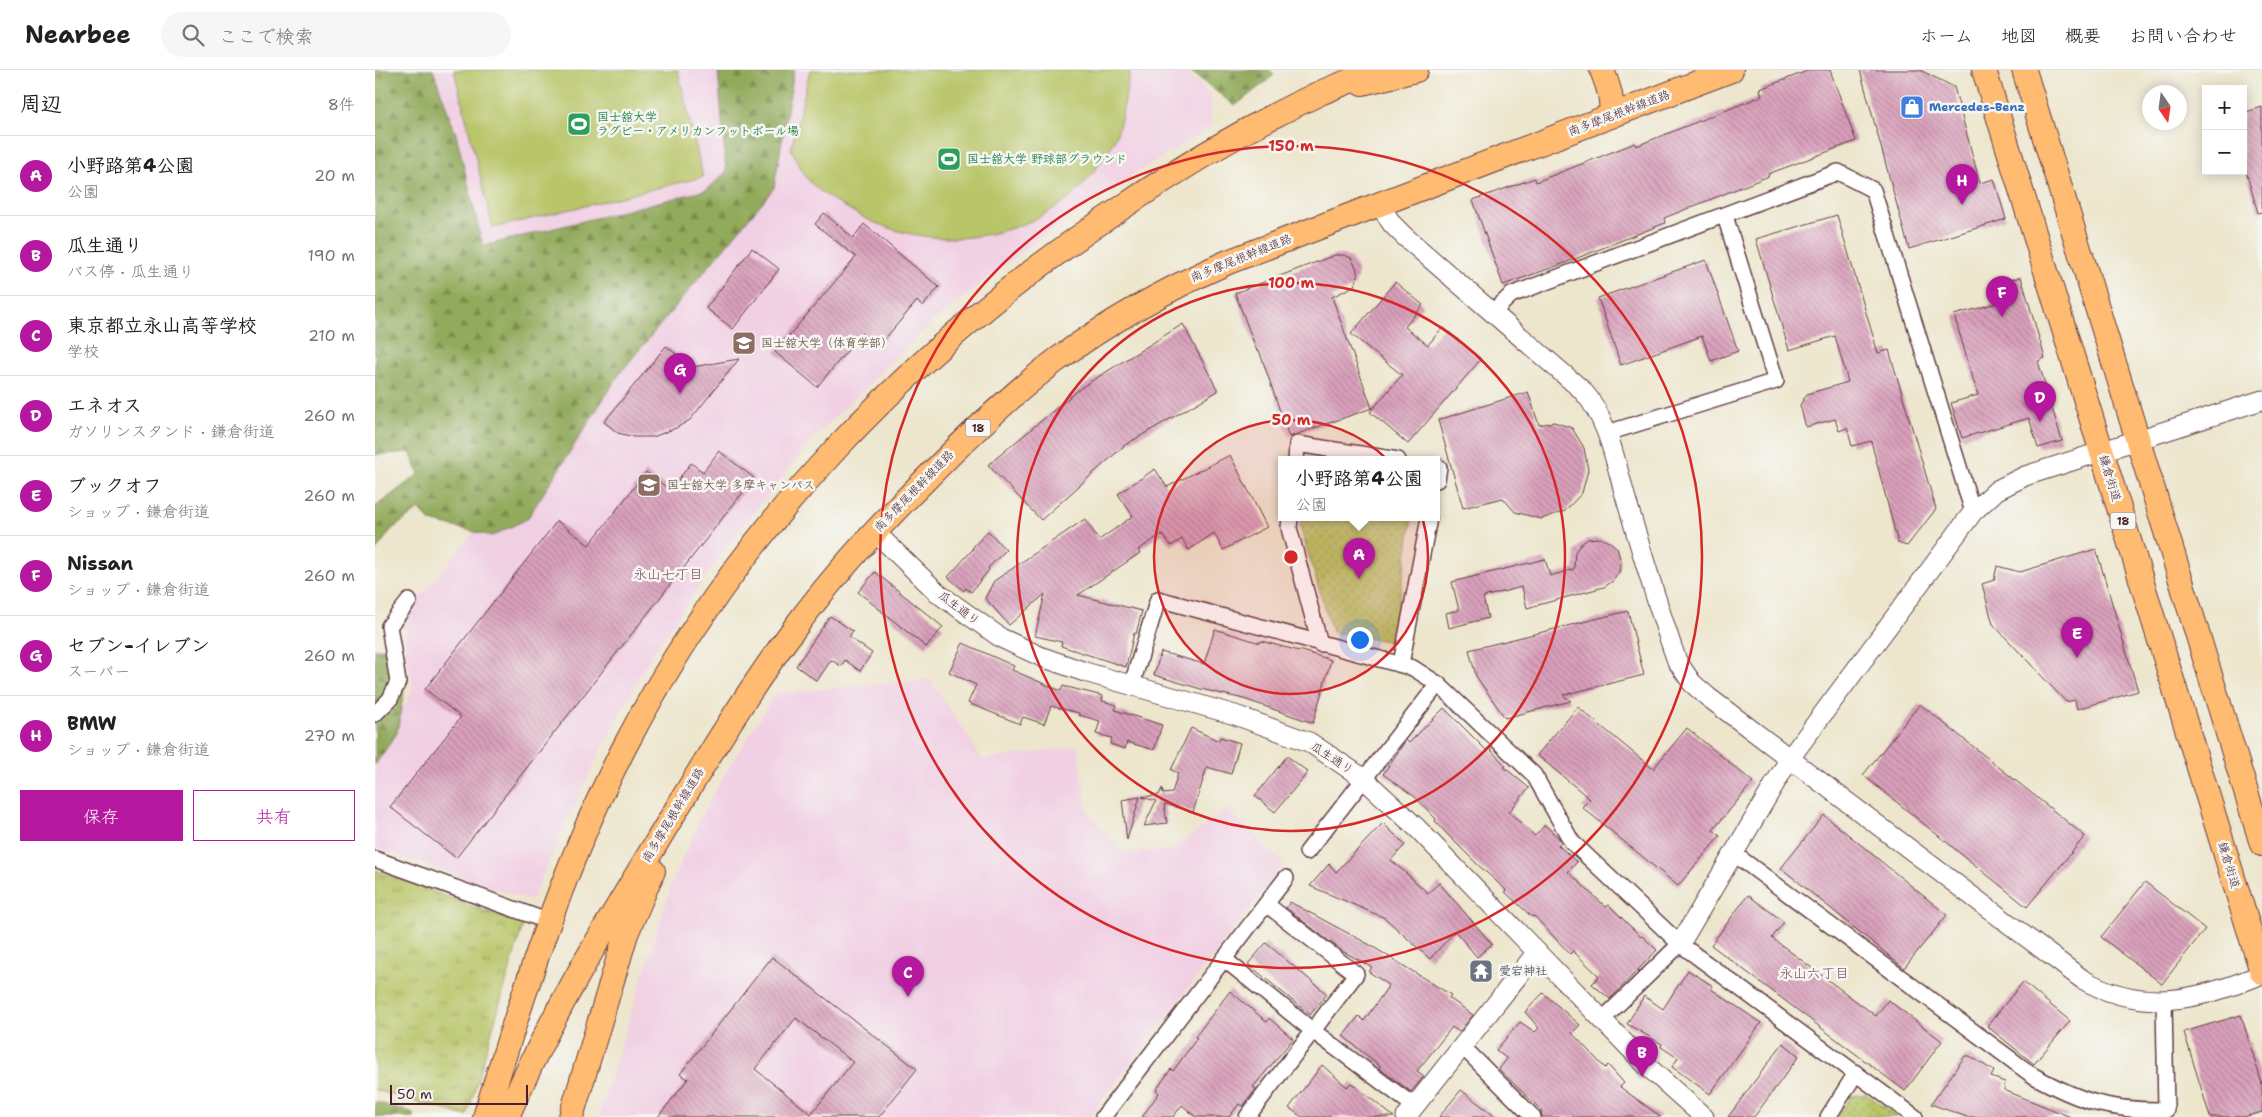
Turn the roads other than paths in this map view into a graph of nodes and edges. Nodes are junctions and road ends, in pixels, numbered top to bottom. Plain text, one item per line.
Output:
1 (1379, 70) edge
2 (1416, 70) edge
3 (1602, 70) edge
4 (1731, 70) edge
5 (1984, 70) edge
6 (2024, 70) edge
7 (1322, 92) junction
8 (1611, 116) junction
9 (1379, 204) junction
10 (1725, 216) junction
11 (1493, 312) junction
12 (2262, 400) edge
13 (1607, 433) junction
14 (2137, 441) junction
15 (2102, 451) junction
16 (1296, 456) edge
17 (1373, 456) edge
18 (1973, 512) junction
19 (1290, 521) edge
20 (1428, 521) edge
21 (875, 532) junction
22 (409, 601) dead end
23 (1320, 644) junction
24 (1401, 664) junction
25 (1132, 684) junction
26 (1438, 684) junction
27 (375, 714) edge
28 (1790, 758) junction
29 (1363, 778) junction
30 (685, 796) junction
31 (2262, 844) edge
32 (1307, 852) dead end
33 (1733, 853) junction
34 (375, 859) edge
35 (1286, 878) dead end
36 (1266, 904) junction
37 (547, 921) junction
38 (1680, 944) junction
39 (1537, 952) junction
40 (1224, 959) junction
41 (2262, 973) edge
42 (2164, 1001) junction
43 (1602, 1020) junction
44 (1313, 1031) junction
45 (1463, 1047) junction
46 (1856, 1073) junction
47 (1410, 1111) edge
48 (485, 1117) edge
49 (507, 1117) edge
50 (571, 1117) edge
51 (1103, 1117) edge
52 (1247, 1117) edge
53 (1533, 1117) edge
54 (1704, 1117) edge
55 (1828, 1117) edge
56 (1915, 1117) edge

1 - 7 main road
2 - 7 main road
3 - 8 main road
4 - 8 main road, 南多摩尾根幹線道路 / 18
5 - 15 main road, 鎌倉街道 / 18
6 - 14 main road
7 - 37 main road
8 - 9 main road, 南多摩尾根幹線道路 / 18
9 - 11 street
9 - 21 main road, 南多摩尾根幹線道路 / 18
10 - 11 street
10 - 13 street
10 - 18 street
11 - 13 street
12 - 14 street
13 - 28 street
14 - 15 street
14 - 31 main road
15 - 18 street
15 - 41 main road, 鎌倉街道 / 18
16 - 17 street
18 - 28 street
19 - 23 street
20 - 24 street
21 - 25 street, 瓜生通り
21 - 30 main road, 南多摩尾根幹線道路 / 18
22 - 27 street
23 - 24 street
23 - 25 street
24 - 26 street
25 - 29 street, 瓜生通り
26 - 29 street
26 - 38 street
28 - 33 street
28 - 42 street
29 - 32 street
29 - 39 street, 瓜生通り
30 - 49 main road, 南多摩尾根幹線道路 / 18
30 - 50 main road
33 - 38 street
33 - 42 street
34 - 37 street
35 - 36 street
36 - 40 street
36 - 44 street
37 - 48 main road
38 - 43 street
38 - 46 street
39 - 43 street, 瓜生通り
39 - 45 street
40 - 44 street
40 - 51 street
41 - 42 street
43 - 54 street, 瓜生通り
44 - 47 street
44 - 52 street
45 - 47 street
45 - 53 street
46 - 55 street
46 - 56 street

